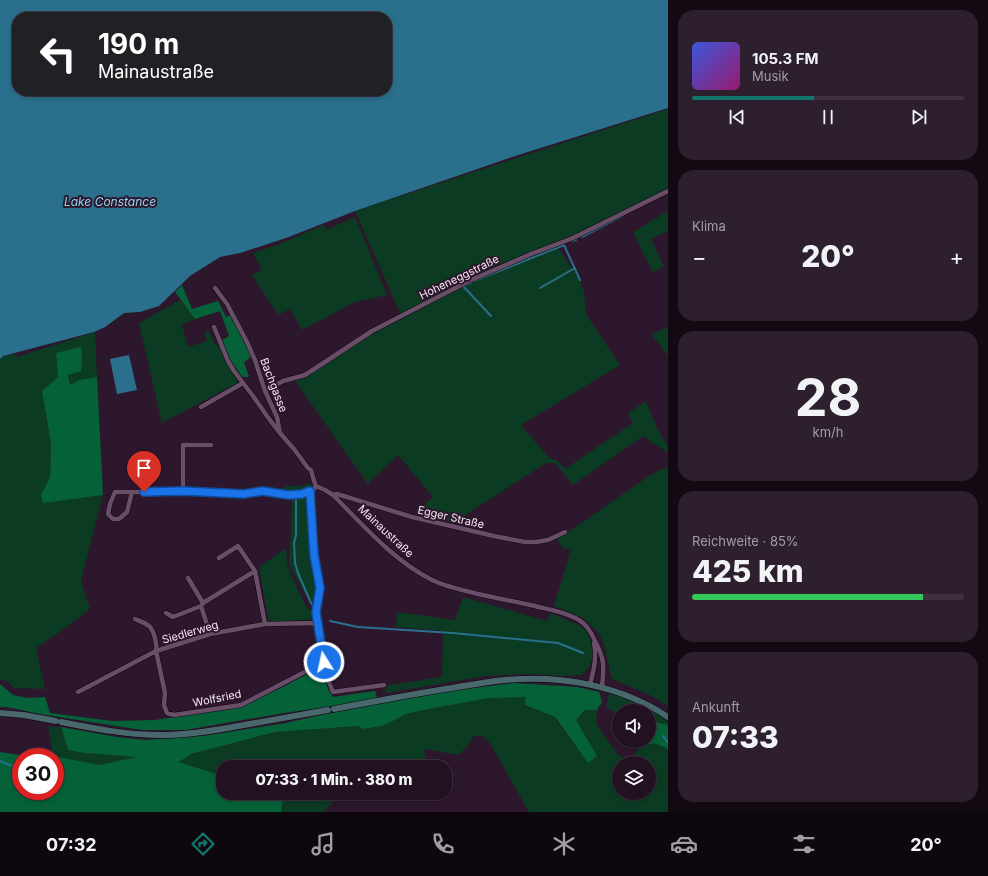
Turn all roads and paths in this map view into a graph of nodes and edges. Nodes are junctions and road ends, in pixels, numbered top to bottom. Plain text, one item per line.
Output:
1 (668, 191) edge
2 (216, 288) dead end
3 (214, 327) dead end
4 (243, 383) junction
5 (265, 391) junction
6 (200, 406) dead end
7 (280, 433) junction
8 (211, 445) dead end
9 (316, 486) junction
10 (183, 491) junction
11 (310, 491) junction
12 (132, 492) junction
13 (334, 495) junction
14 (565, 532) dead end
15 (220, 558) dead end
16 (255, 571) junction
17 (188, 578) dead end
18 (202, 604) junction
19 (166, 613) dead end
20 (134, 619) dead end
21 (317, 622) junction
22 (265, 624) junction
23 (210, 634) junction
24 (593, 637) junction
25 (156, 651) junction
26 (324, 662) junction
27 (590, 684) junction
28 (384, 685) dead end
29 (602, 687) junction
30 (78, 692) dead end
31 (0, 713) edge
32 (668, 716) edge

1 - 5 street, Hoheneggstraße
2 - 5 street, Bachgasse
3 - 4 street
4 - 6 street
4 - 7 street
5 - 7 street, Bachgasse
7 - 9 street, Bachgasse
8 - 10 street
9 - 11 street
9 - 13 street, Mainaustraße
10 - 11 street
10 - 12 street
11 - 21 street
12 - 12 street
13 - 14 street, Egger Straße
13 - 24 street, Mainaustraße
15 - 16 street
16 - 18 street
16 - 22 street
17 - 18 street
18 - 19 street
18 - 23 street
20 - 25 street
21 - 22 street, Siedlerweg
21 - 26 street
22 - 23 street, Siedlerweg
23 - 25 street, Siedlerweg
24 - 27 street
24 - 29 street, Mainaustraße
25 - 26 street, Wolfsried
25 - 30 street, Siedlerweg
26 - 28 street
27 - 29 main road
27 - 31 main road
29 - 32 main road

